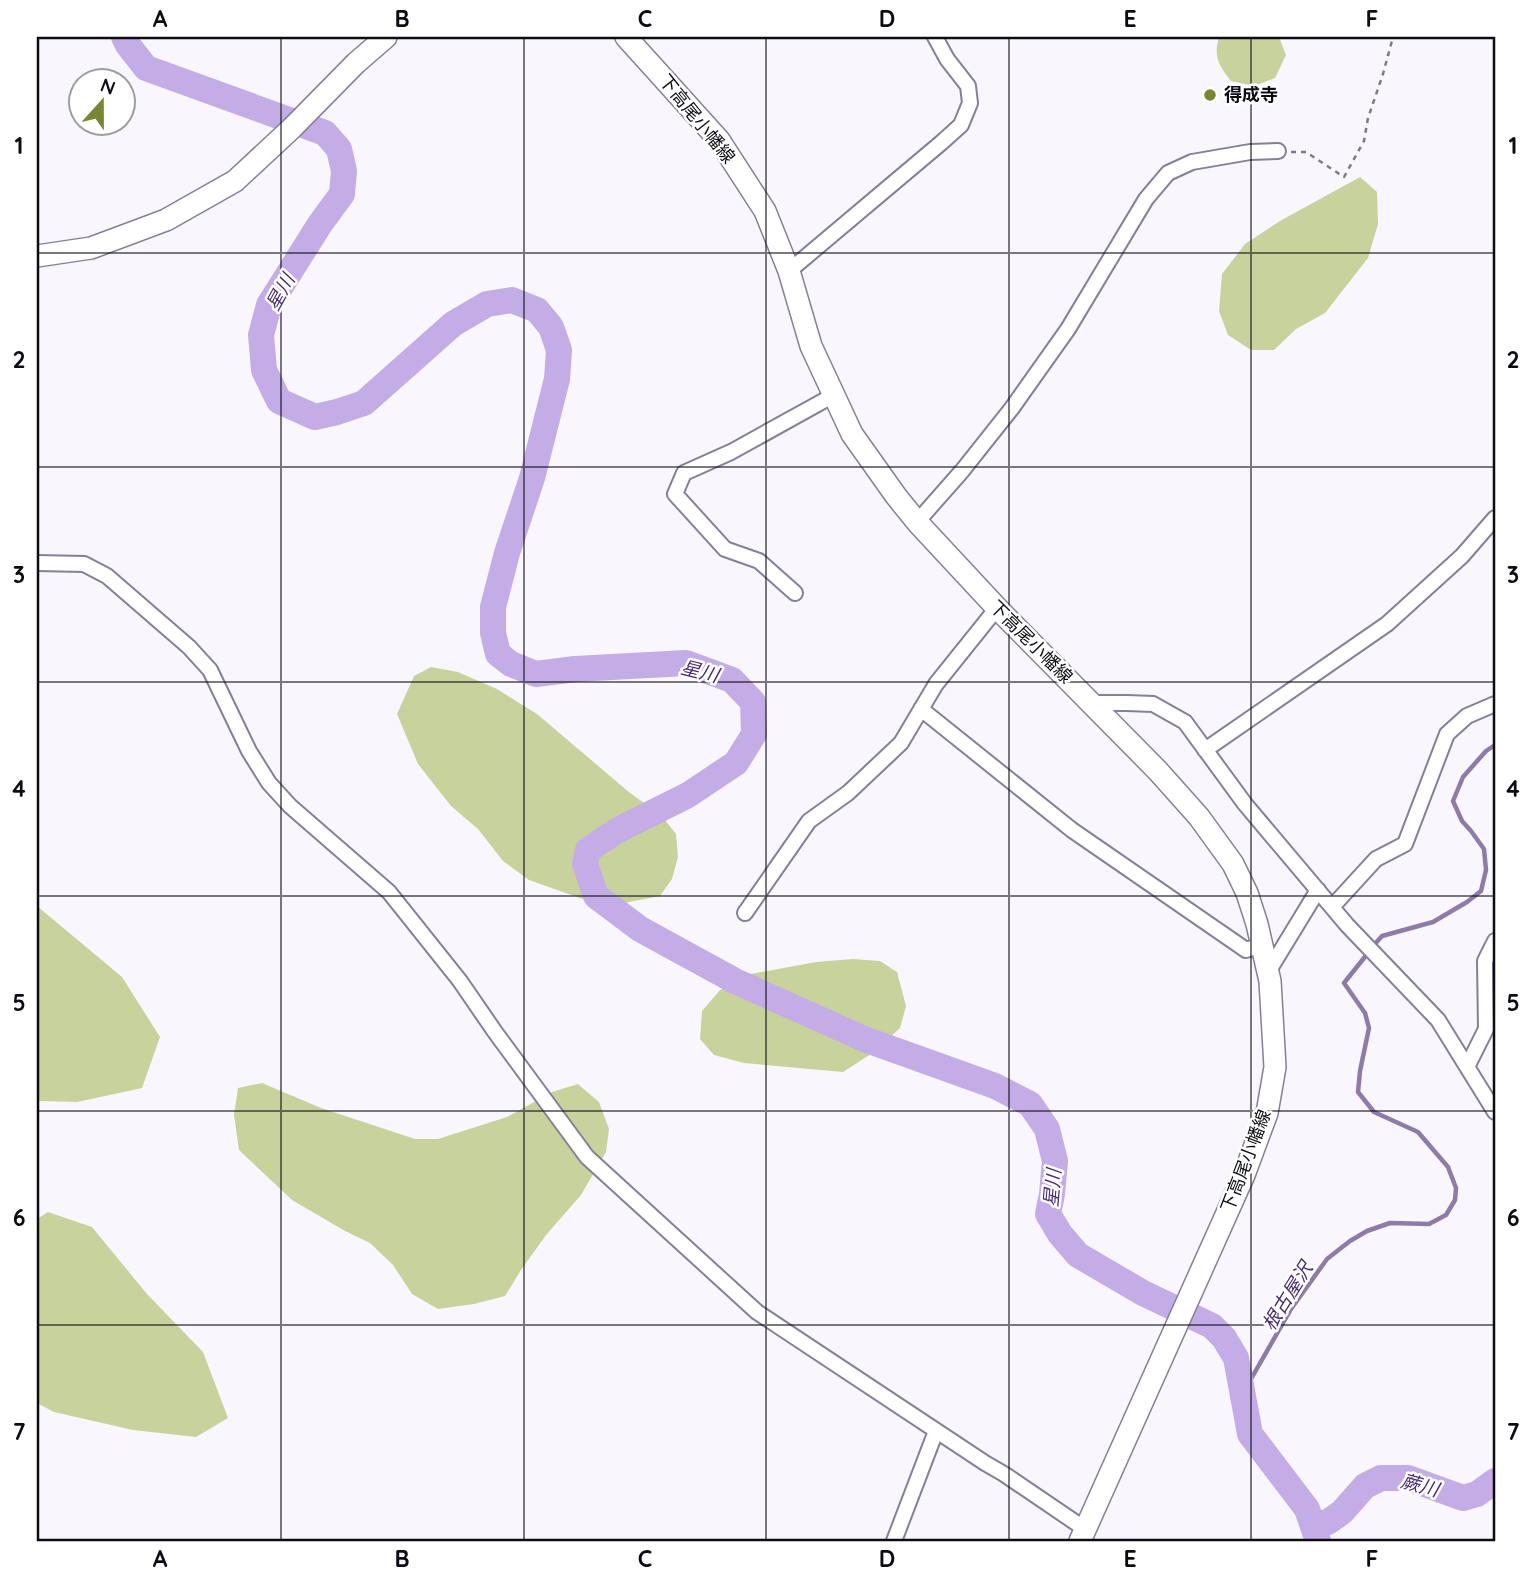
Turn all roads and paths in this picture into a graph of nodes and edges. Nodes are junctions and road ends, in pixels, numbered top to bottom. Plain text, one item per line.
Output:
1 (386, 37) edge
2 (626, 37) edge
3 (935, 37) edge
4 (1393, 37) edge
5 (1278, 151) joint
6 (37, 256) edge
7 (789, 271) junction
8 (834, 395) junction
9 (1495, 518) edge
10 (917, 522) junction
11 (37, 563) edge
12 (795, 593) dead end
13 (997, 608) junction
14 (1093, 703) junction
15 (1495, 704) edge
16 (921, 709) junction
17 (1205, 750) junction
18 (1318, 890) junction
19 (1332, 907) junction
20 (745, 913) dead end
21 (1495, 940) edge
22 (1262, 945) junction
23 (1268, 972) junction
24 (1467, 1066) junction
25 (1495, 1112) edge
26 (936, 1431) junction
27 (1083, 1535) edge
28 (894, 1541) edge

1 - 6 main road
2 - 7 main road, 下高尾小幡線
3 - 7 street
4 - 5 path
5 - 10 street
7 - 8 main road, 下高尾小幡線
8 - 10 main road, 下高尾小幡線
8 - 12 street
9 - 17 street
10 - 13 main road, 下高尾小幡線
11 - 26 street
13 - 14 main road, 下高尾小幡線
13 - 16 street
14 - 17 street
14 - 22 main road, 下高尾小幡線
15 - 19 street
16 - 20 street
16 - 22 street
17 - 18 street
18 - 19 street
18 - 23 street
19 - 24 street
21 - 24 street
22 - 23 main road, 下高尾小幡線
23 - 27 main road, 下高尾小幡線
24 - 25 street
26 - 27 street
26 - 28 street

